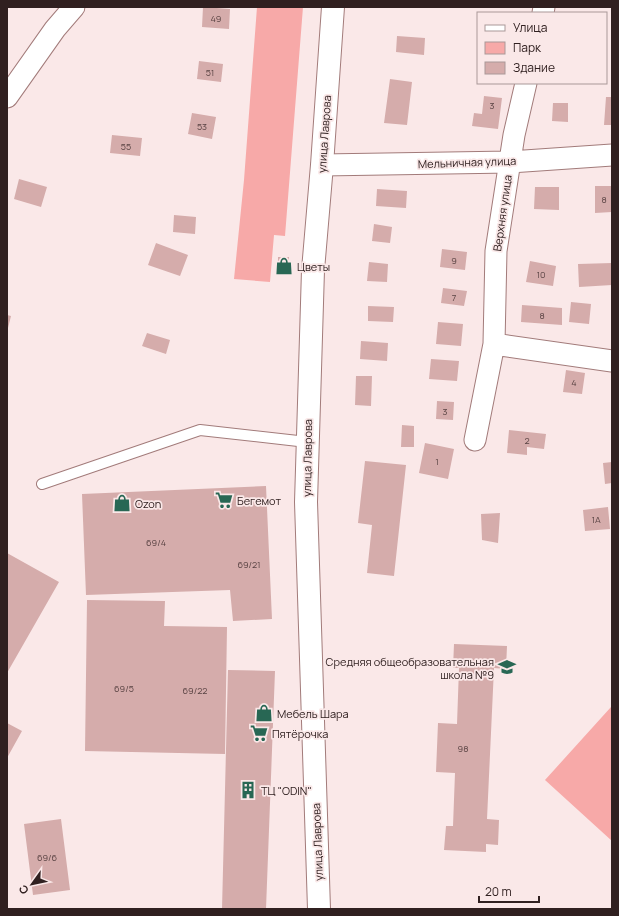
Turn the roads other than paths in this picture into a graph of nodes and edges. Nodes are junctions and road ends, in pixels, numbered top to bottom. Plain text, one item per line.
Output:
1 (74, 7) edge
2 (332, 7) edge
3 (526, 84) edge
4 (7, 97) edge
5 (612, 155) edge
6 (510, 162) junction
7 (322, 166) junction
8 (494, 344) junction
9 (612, 361) edge
10 (475, 440) dead end
11 (307, 442) junction
12 (42, 484) dead end
13 (319, 909) edge

1 - 4 street
2 - 7 main road, улица Лаврова
3 - 6 street, Верхняя улица
5 - 6 street, Мельничная улица
6 - 7 street, Мельничная улица
6 - 8 street, Верхняя улица
7 - 11 main road, улица Лаврова
8 - 9 street
8 - 10 street, Верхняя улица
11 - 12 lane
11 - 13 main road, улица Лаврова

